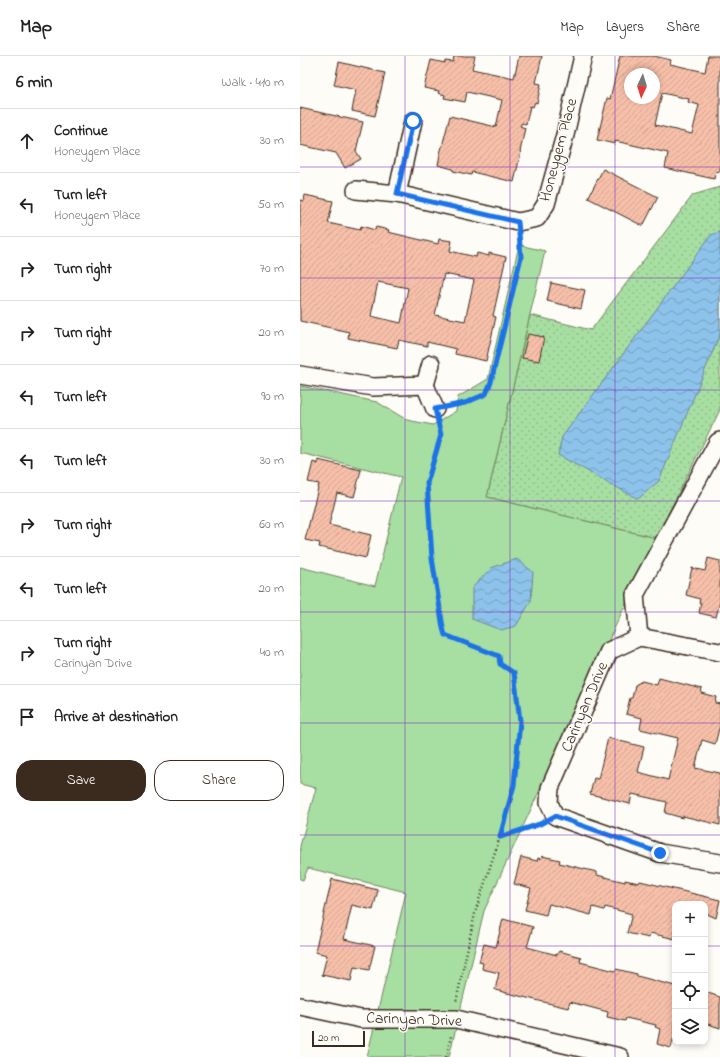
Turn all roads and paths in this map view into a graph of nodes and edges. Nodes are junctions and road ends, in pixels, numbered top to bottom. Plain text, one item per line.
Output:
1 (583, 56) edge
2 (413, 121) dead end
3 (356, 190) dead end
4 (397, 194) junction
5 (518, 222) junction
6 (431, 364) dead end
7 (300, 375) edge
8 (425, 385) junction
9 (435, 409) junction
10 (720, 441) edge
11 (639, 637) junction
12 (720, 652) edge
13 (555, 816) junction
14 (500, 837) junction
15 (720, 863) edge
16 (300, 1006) edge
17 (456, 1019) junction
18 (446, 1057) edge
19 (620, 1057) edge

1 - 5 street, Honeygem Place
2 - 4 street
3 - 4 street, Honeygem Place
4 - 5 street, Honeygem Place
5 - 9 path
6 - 8 street
7 - 8 street
8 - 9 street
9 - 14 path
10 - 11 street
11 - 12 street
11 - 13 street, Carinyan Drive
13 - 14 path
13 - 15 street
14 - 17 path
16 - 17 street, Carinyan Drive
17 - 18 path
17 - 19 street, Carinyan Drive

